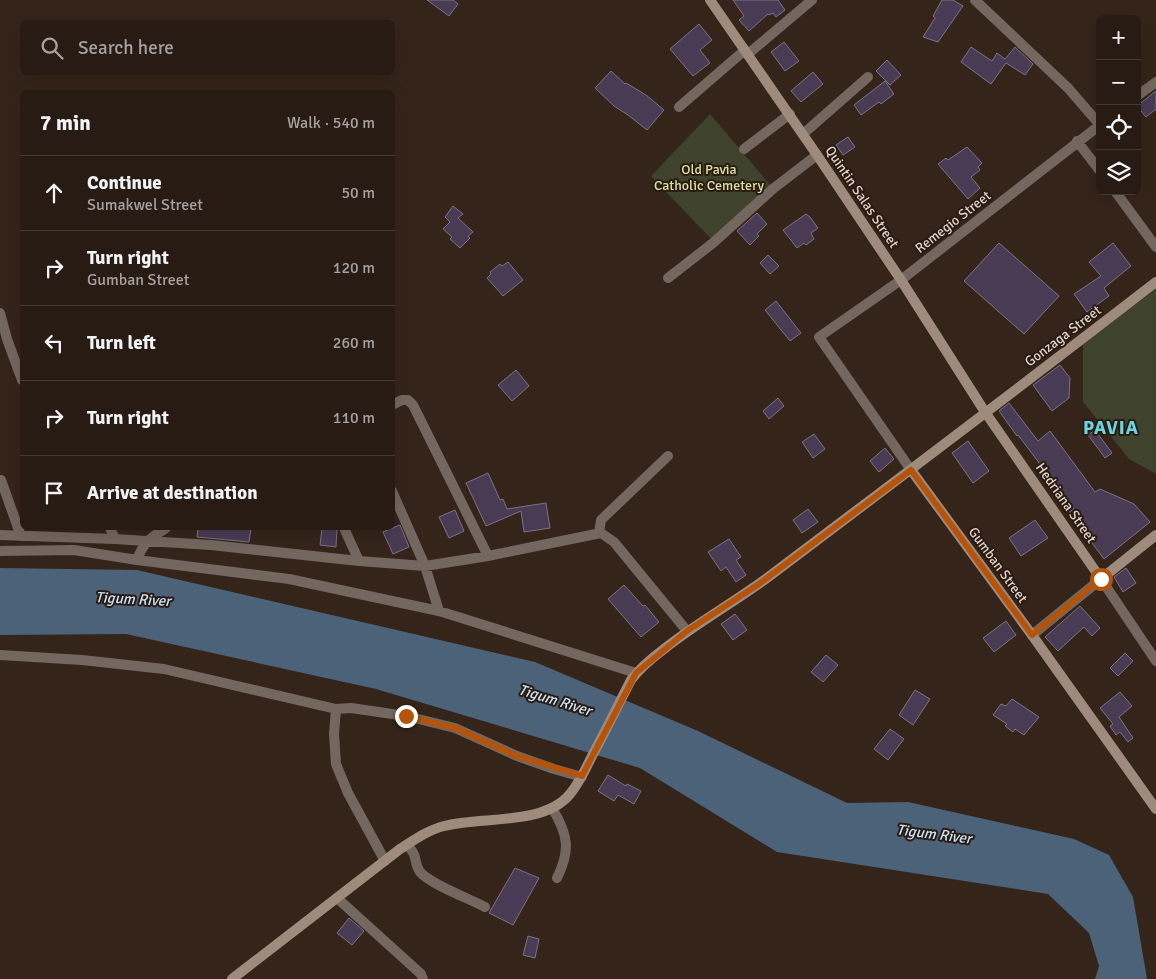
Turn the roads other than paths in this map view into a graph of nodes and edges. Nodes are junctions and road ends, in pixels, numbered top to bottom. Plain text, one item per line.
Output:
1 (710, 0) edge
2 (812, 0) edge
3 (975, 0) edge
4 (746, 52) junction
5 (868, 77) dead end
6 (1156, 82) edge
7 (1141, 93) edge
8 (679, 107) dead end
9 (790, 114) junction
10 (1096, 120) edge
11 (1096, 128) edge
12 (803, 134) junction
13 (1077, 141) junction
14 (744, 149) dead end
15 (817, 155) junction
16 (1096, 166) edge
17 (1118, 195) edge
18 (1156, 247) edge
19 (668, 278) dead end
20 (901, 280) junction
21 (1156, 282) edge
22 (0, 313) edge
23 (819, 337) joint
24 (3, 341) edge
25 (20, 376) edge
26 (395, 404) edge
27 (986, 412) junction
28 (668, 456) dead end
29 (911, 470) junction
30 (1, 480) edge
31 (395, 498) edge
32 (111, 530) edge
33 (163, 530) edge
34 (345, 530) edge
35 (599, 533) junction
36 (0, 535) edge
37 (1156, 535) edge
38 (21, 536) junction
39 (115, 539) junction
40 (146, 541) junction
41 (0, 551) edge
42 (488, 556) junction
43 (137, 560) junction
44 (359, 561) junction
45 (425, 566) junction
46 (1101, 579) junction
47 (439, 611) junction
48 (687, 631) junction
49 (1032, 635) junction
50 (0, 655) edge
51 (1156, 661) edge
52 (634, 677) junction
53 (336, 708) junction
54 (584, 772) junction
55 (1155, 804) edge
56 (552, 808) junction
57 (407, 845) junction
58 (384, 861) junction
59 (558, 878) dead end
60 (337, 898) junction
61 (485, 907) dead end
62 (232, 979) edge
63 (423, 979) edge

1 - 4 street, Quintin Salas Street
2 - 4 street
3 - 10 street
4 - 8 street
4 - 9 street, Quintin Salas Street
5 - 12 street
6 - 7 street
9 - 12 street, Quintin Salas Street
9 - 14 street
11 - 13 street, Remegio Street
12 - 15 street, Quintin Salas Street
13 - 16 street
13 - 20 street, Remegio Street
15 - 19 street
15 - 20 street, Quintin Salas Street
17 - 18 street
20 - 23 street, Remegio Street
20 - 27 street, Quintin Salas Street
21 - 27 street, Gonzaga Street
22 - 24 street
23 - 29 street, Gumban Street
24 - 25 street
26 - 42 street
27 - 29 street, Gonzaga Street
27 - 46 street, Hedriana Street
28 - 35 street
29 - 48 street, Gonzaga Street
29 - 49 street, Gumban Street
30 - 38 street
31 - 45 street
32 - 39 street
33 - 40 street
34 - 44 street
35 - 42 street
35 - 48 street
36 - 38 street
37 - 46 street
38 - 39 street
39 - 40 street
40 - 43 street
40 - 44 street
41 - 43 street
42 - 45 street
43 - 47 street
44 - 45 street
45 - 47 street
46 - 49 street
46 - 51 street, Hedriana Street
47 - 52 street
48 - 52 street, Gonzaga Street
49 - 55 street, Gumban Street
50 - 53 street
52 - 54 street
53 - 54 street
53 - 58 street
54 - 56 street
56 - 57 street
56 - 59 street
57 - 58 street
57 - 61 street
58 - 60 street
60 - 62 street
60 - 63 street

